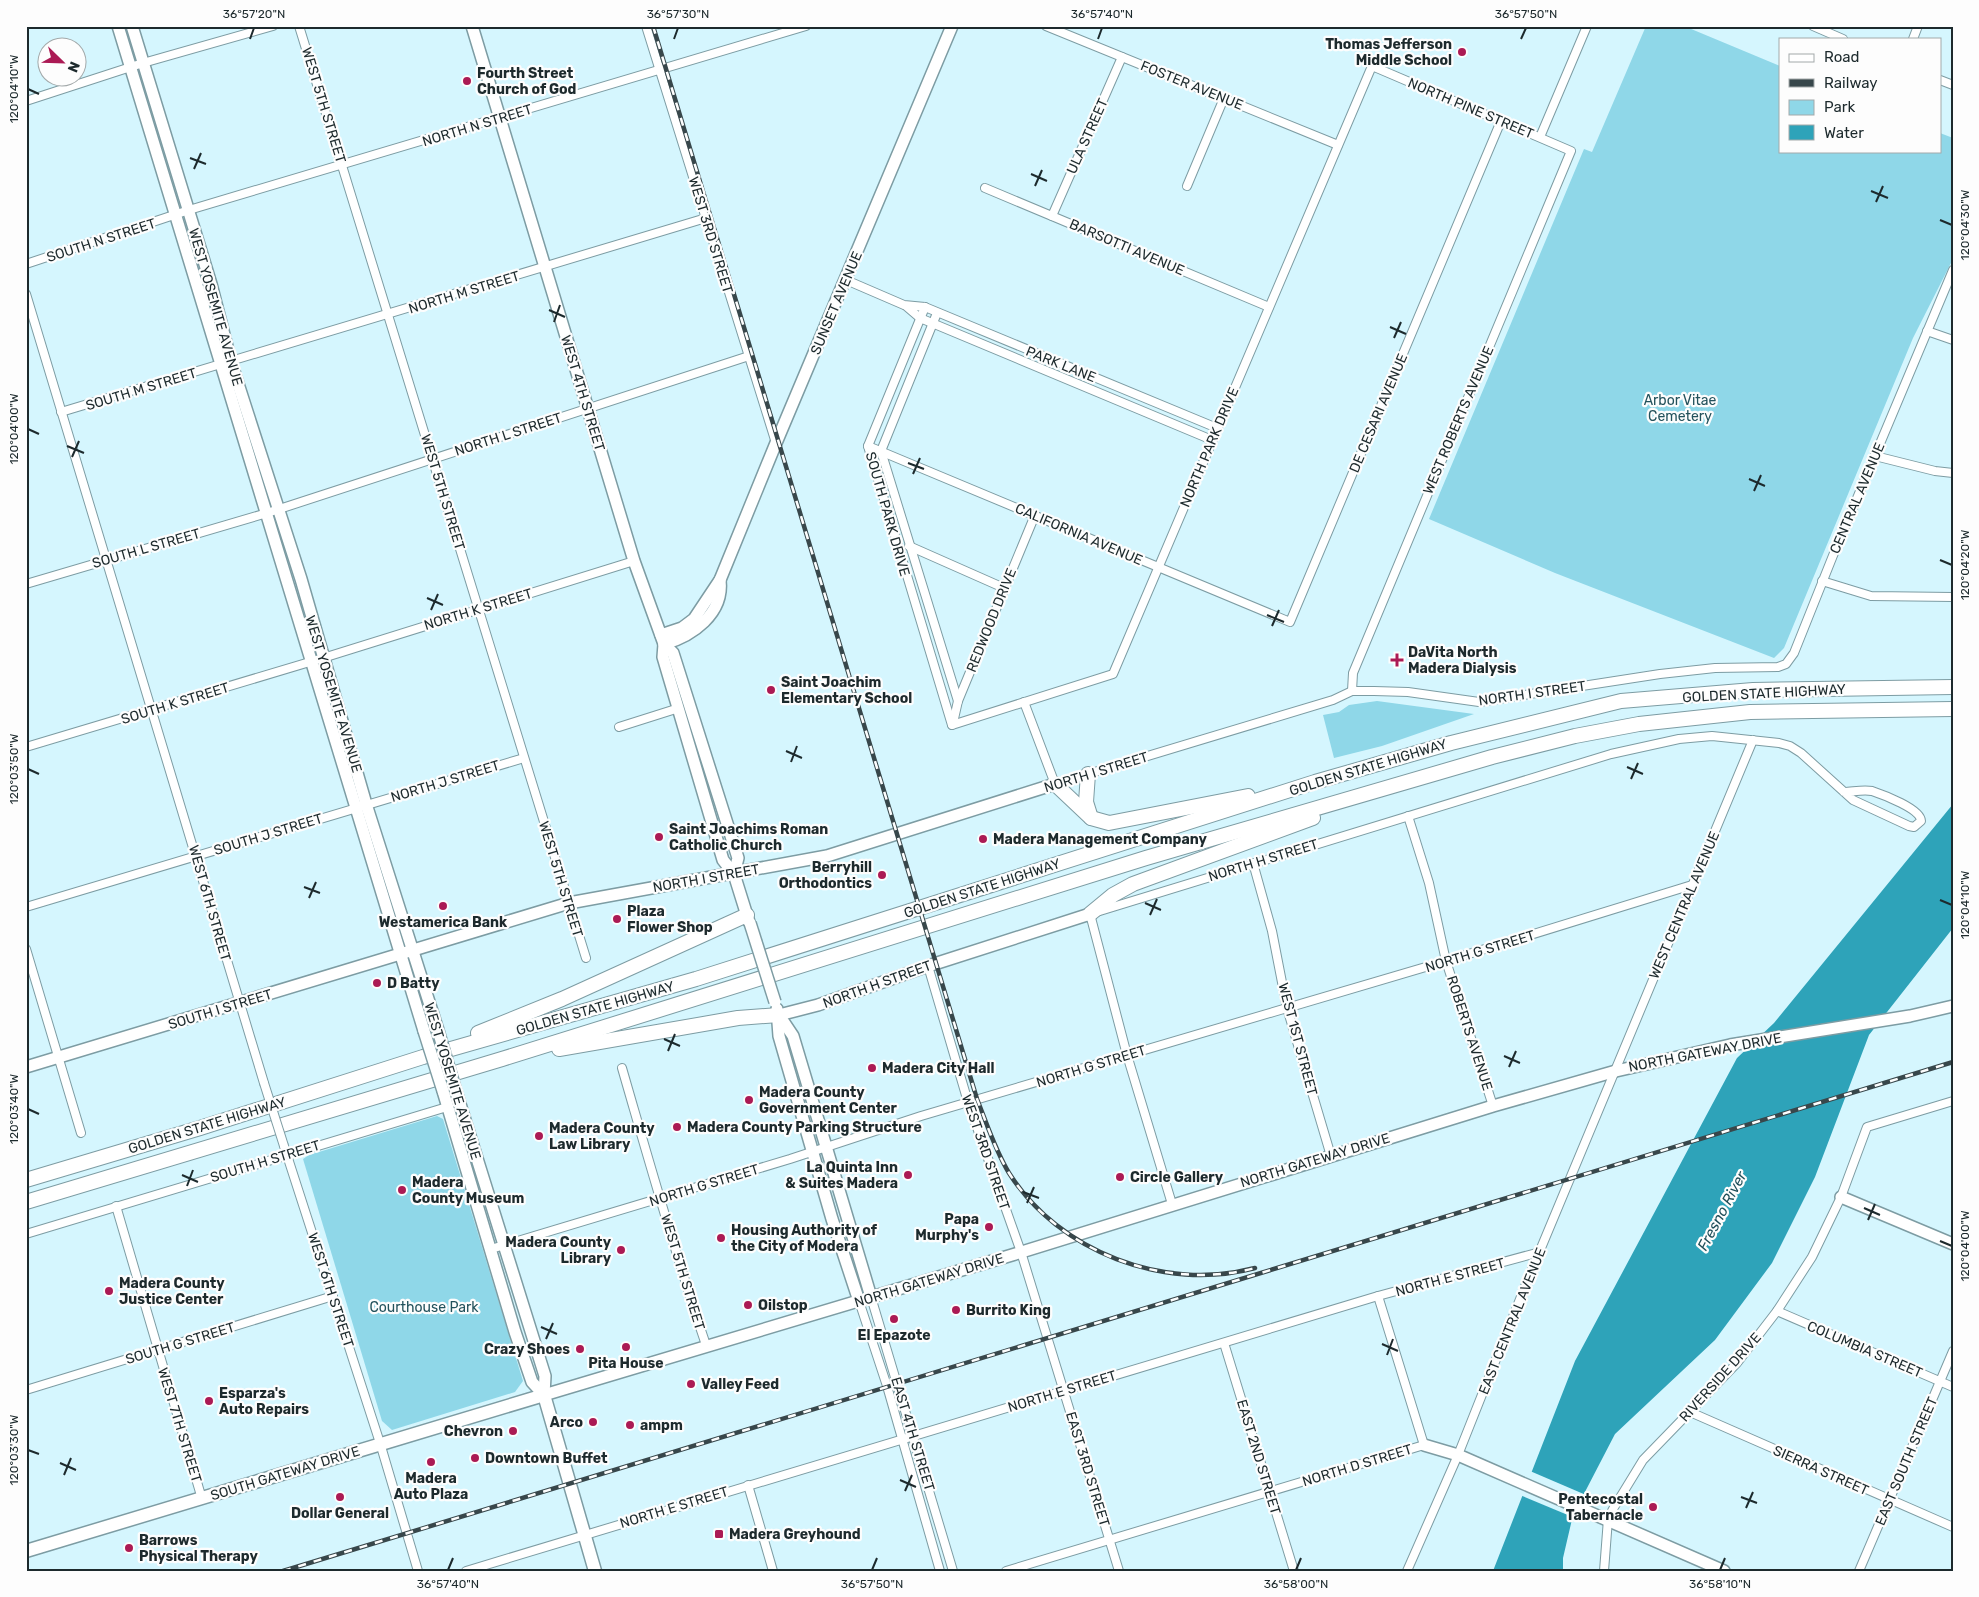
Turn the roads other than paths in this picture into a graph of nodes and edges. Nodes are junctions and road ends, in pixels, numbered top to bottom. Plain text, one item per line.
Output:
1 (118, 26) edge
2 (132, 26) edge
3 (273, 26) edge
4 (299, 26) edge
5 (472, 26) edge
6 (646, 26) edge
7 (806, 26) edge
8 (952, 26) edge
9 (1046, 26) edge
10 (1587, 26) edge
11 (1813, 26) edge
12 (1918, 26) edge
13 (1841, 38) edge
14 (1912, 38) edge
15 (1122, 57) junction
16 (143, 63) junction
17 (1372, 66) joint
18 (130, 68) junction
19 (660, 70) junction
20 (1224, 98) junction
21 (26, 101) edge
22 (500, 118) junction
23 (1501, 121) junction
24 (1540, 137) junction
25 (1338, 145) junction
26 (1571, 151) joint
27 (342, 166) junction
28 (1187, 186) dead end
29 (985, 188) dead end
30 (189, 210) junction
31 (176, 216) junction
32 (1052, 216) junction
33 (706, 218) junction
34 (26, 264) edge
35 (545, 267) junction
36 (1953, 270) edge
37 (846, 280) junction
38 (26, 294) edge
39 (904, 304) junction
40 (925, 307) junction
41 (1269, 307) junction
42 (937, 313) junction
43 (388, 315) junction
44 (920, 318) junction
45 (933, 323) junction
46 (1927, 331) junction
47 (1953, 340) edge
48 (749, 356) junction
49 (226, 363) junction
50 (588, 408) junction
51 (61, 412) junction
52 (1217, 428) junction
53 (1212, 440) junction
54 (776, 443) junction
55 (868, 446) junction
56 (881, 451) junction
57 (1875, 456) junction
58 (432, 459) junction
59 (1953, 472) edge
60 (278, 510) junction
61 (267, 513) junction
62 (1035, 516) junction
63 (910, 546) junction
64 (108, 560) junction
65 (634, 561) junction
66 (1158, 567) junction
67 (1822, 581) junction
68 (26, 584) edge
69 (1004, 588) junction
70 (1953, 597) edge
71 (478, 609) junction
72 (1290, 622) joint
73 (663, 639) junction
74 (323, 658) junction
75 (311, 662) junction
76 (1786, 664) joint
77 (1953, 687) edge
78 (1352, 691) junction
79 (958, 701) junction
80 (1024, 702) junction
81 (679, 708) junction
82 (1953, 709) edge
83 (152, 710) junction
84 (952, 725) junction
85 (619, 727) dead end
86 (1753, 740) junction
87 (26, 747) edge
88 (524, 758) junction
89 (1088, 774) junction
90 (1424, 778) junction
91 (1315, 782) junction
92 (1055, 784) junction
93 (1844, 792) junction
94 (362, 806) junction
95 (1408, 816) junction
96 (1091, 818) junction
97 (196, 856) junction
98 (1253, 863) junction
99 (734, 874) junction
100 (1692, 885) junction
101 (568, 903) junction
102 (26, 907) edge
103 (1090, 914) junction
104 (748, 919) junction
105 (26, 948) edge
106 (414, 950) junction
107 (400, 954) junction
108 (586, 958) dead end
109 (1446, 961) junction
110 (928, 966) junction
111 (239, 1004) junction
112 (1953, 1006) edge
113 (777, 1008) junction
114 (1286, 1008) junction
115 (1127, 1055) junction
116 (60, 1057) junction
117 (423, 1057) junction
118 (502, 1059) junction
119 (26, 1067) edge
120 (622, 1068) dead end
121 (1616, 1071) junction
122 (1953, 1101) edge
123 (968, 1102) junction
124 (460, 1104) junction
125 (1493, 1106) junction
126 (447, 1107) junction
127 (81, 1133) dead end
128 (825, 1147) junction
129 (814, 1151) junction
130 (287, 1155) junction
131 (1331, 1156) junction
132 (26, 1180) edge
133 (1841, 1197) junction
134 (661, 1198) junction
135 (26, 1202) edge
136 (1172, 1204) junction
137 (116, 1206) junction
138 (26, 1234) edge
139 (1953, 1244) edge
140 (503, 1245) junction
141 (491, 1249) junction
142 (1021, 1252) junction
143 (1540, 1252) junction
144 (333, 1296) junction
145 (1378, 1296) junction
146 (871, 1297) junction
147 (859, 1301) junction
148 (1777, 1311) junction
149 (1224, 1343) junction
150 (706, 1345) junction
151 (157, 1350) junction
152 (1953, 1351) edge
153 (1940, 1381) junction
154 (1953, 1387) edge
155 (26, 1390) edge
156 (1064, 1390) junction
157 (544, 1395) junction
158 (1690, 1412) junction
159 (913, 1436) junction
160 (902, 1439) junction
161 (380, 1443) junction
162 (1424, 1445) junction
163 (1458, 1455) junction
164 (748, 1485) junction
165 (1270, 1491) junction
166 (202, 1499) junction
167 (1889, 1500) junction
168 (1608, 1519) junction
169 (1953, 1527) edge
170 (584, 1534) junction
171 (1110, 1540) junction
172 (26, 1551) edge
173 (418, 1571) edge
174 (466, 1571) edge
175 (595, 1571) edge
176 (773, 1571) edge
177 (940, 1571) edge
178 (953, 1571) edge
179 (1006, 1571) edge
180 (1120, 1571) edge
181 (1294, 1571) edge
182 (1406, 1571) edge
183 (1604, 1571) edge
184 (1724, 1571) edge
185 (1858, 1571) edge

1 - 18 main road, WEST YOSEMITE AVENUE
2 - 16 main road, WEST YOSEMITE AVENUE
3 - 16 street
4 - 27 street, WEST 5TH STREET
5 - 22 main road, WEST 4TH STREET
6 - 19 street, WEST 3RD STREET
7 - 19 street, NORTH N STREET
8 - 37 main road, SUNSET AVENUE
9 - 15 street, FOSTER AVENUE
10 - 24 street
11 - 13 street
12 - 14 street
15 - 20 street, FOSTER AVENUE
15 - 32 street, ULA STREET
16 - 18 street
16 - 30 main road, WEST YOSEMITE AVENUE
17 - 23 street, NORTH PINE STREET
17 - 25 street, NORTH PARK DRIVE
18 - 21 street
18 - 31 main road, WEST YOSEMITE AVENUE
19 - 22 street, NORTH N STREET
19 - 33 street, WEST 3RD STREET
20 - 25 street, FOSTER AVENUE
20 - 28 street
22 - 27 street, NORTH N STREET
22 - 35 main road, WEST 4TH STREET
23 - 24 street, NORTH PINE STREET
23 - 72 street, DE CESARI AVENUE
24 - 26 street, NORTH PINE STREET
25 - 41 street, NORTH PARK DRIVE
26 - 78 street, WEST ROBERTS AVENUE
27 - 30 street, NORTH N STREET
27 - 43 street, WEST 5TH STREET
29 - 32 street, BARSOTTI AVENUE
30 - 31 street, NORTH N STREET
30 - 49 main road, WEST YOSEMITE AVENUE
31 - 34 street, SOUTH N STREET
31 - 49 main road, WEST YOSEMITE AVENUE
32 - 41 street, BARSOTTI AVENUE
33 - 35 street, NORTH M STREET
33 - 48 street, WEST 3RD STREET
35 - 43 street, NORTH M STREET
35 - 50 main road, WEST 4TH STREET
36 - 46 street
37 - 39 street, PARK LANE
37 - 54 main road, SUNSET AVENUE
38 - 51 street, WEST 6TH STREET
39 - 40 street, PARK LANE
39 - 44 street, PARK LANE
40 - 42 street, PARK LANE
40 - 44 street, SOUTH PARK DRIVE
41 - 52 street, NORTH PARK DRIVE
42 - 45 street, SOUTH PARK DRIVE
42 - 52 street, PARK LANE
43 - 49 street, NORTH M STREET
43 - 58 street, WEST 5TH STREET
44 - 45 street, PARK LANE
44 - 55 street, SOUTH PARK DRIVE
45 - 53 street, PARK LANE
45 - 56 street, SOUTH PARK DRIVE
46 - 47 street
46 - 57 street, CENTRAL AVENUE
48 - 50 street, NORTH L STREET
48 - 54 street, WEST 3RD STREET
49 - 51 street, SOUTH M STREET
49 - 60 main road, WEST YOSEMITE AVENUE
49 - 61 main road, WEST YOSEMITE AVENUE
50 - 58 street, NORTH L STREET
50 - 65 main road, WEST 4TH STREET
51 - 64 street, WEST 6TH STREET
52 - 53 street, NORTH PARK DRIVE
53 - 66 street, NORTH PARK DRIVE
54 - 73 main road, SUNSET AVENUE
55 - 56 street, CALIFORNIA AVENUE
55 - 84 street, SOUTH PARK DRIVE
56 - 62 street, CALIFORNIA AVENUE
56 - 63 street, SOUTH PARK DRIVE
57 - 59 street
57 - 67 street, CENTRAL AVENUE
58 - 60 street, NORTH L STREET
58 - 71 street, WEST 5TH STREET
60 - 61 street, NORTH L STREET
60 - 74 main road, WEST YOSEMITE AVENUE
61 - 64 street, SOUTH L STREET
61 - 75 main road, WEST YOSEMITE AVENUE
62 - 66 street, CALIFORNIA AVENUE
62 - 69 street, REDWOOD DRIVE
63 - 69 street
63 - 79 street, SOUTH PARK DRIVE
64 - 68 street, SOUTH L STREET
64 - 83 street, WEST 6TH STREET
65 - 71 street, NORTH K STREET
65 - 73 main road, WEST 4TH STREET
66 - 72 street, CALIFORNIA AVENUE
66 - 80 street, NORTH PARK DRIVE
67 - 70 street
67 - 76 street, CENTRAL AVENUE
69 - 79 street, REDWOOD DRIVE
71 - 74 street, NORTH K STREET
71 - 88 street, WEST 5TH STREET
73 - 81 main road, WEST 4TH STREET
73 - 99 main road, WEST 4TH STREET
74 - 75 street, SOUTH K STREET
74 - 94 main road, WEST YOSEMITE AVENUE
75 - 83 street, SOUTH K STREET
75 - 94 main road, WEST YOSEMITE AVENUE
76 - 78 street, NORTH I STREET
77 - 91 highway, GOLDEN STATE HIGHWAY
78 - 89 street, NORTH I STREET
79 - 84 street, REDWOOD DRIVE
80 - 84 street, NORTH PARK DRIVE
80 - 92 street
81 - 85 street
81 - 99 main road, WEST 4TH STREET
82 - 90 highway, GOLDEN STATE HIGHWAY
83 - 87 street, SOUTH K STREET
83 - 97 street, WEST 6TH STREET
86 - 93 street, NORTH H STREET
86 - 95 street, NORTH H STREET
86 - 100 street, WEST CENTRAL AVENUE
88 - 94 street, NORTH J STREET
88 - 101 street, WEST 5TH STREET
89 - 92 street, NORTH I STREET
89 - 96 highway
90 - 103 highway
90 - 118 highway, GOLDEN STATE HIGHWAY
91 - 96 highway
91 - 117 highway, GOLDEN STATE HIGHWAY
92 - 96 highway
92 - 99 main road, NORTH I STREET
93 - 93 street, NORTH H STREET
94 - 97 street, SOUTH J STREET
94 - 106 main road, WEST YOSEMITE AVENUE
94 - 107 main road, WEST YOSEMITE AVENUE
95 - 98 street, NORTH H STREET
95 - 109 street, ROBERTS AVENUE
97 - 102 street, SOUTH J STREET
97 - 111 street, WEST 6TH STREET
98 - 103 street, NORTH H STREET
98 - 114 street, WEST 1ST STREET
99 - 101 main road, NORTH I STREET
99 - 104 main road, WEST 4TH STREET
100 - 109 street, NORTH G STREET
100 - 121 street, WEST CENTRAL AVENUE
101 - 106 main road, NORTH I STREET
101 - 108 street, WEST 5TH STREET
103 - 110 main road, NORTH H STREET
103 - 115 street
104 - 113 main road, WEST 4TH STREET, bridge
104 - 117 highway
105 - 116 street
106 - 107 main road, SOUTH I STREET
106 - 124 main road, WEST YOSEMITE AVENUE, bridge
107 - 111 main road, SOUTH I STREET
107 - 126 main road, WEST YOSEMITE AVENUE, bridge
109 - 114 street, NORTH G STREET
109 - 125 street, ROBERTS AVENUE
110 - 113 main road, NORTH H STREET
110 - 123 street, WEST 3RD STREET
111 - 116 main road, SOUTH I STREET
111 - 130 street, WEST 6TH STREET, bridge
112 - 121 main road, NORTH GATEWAY DRIVE
113 - 118 highway
113 - 128 main road, WEST 4TH STREET
113 - 129 main road, WEST 4TH STREET
114 - 115 street, NORTH G STREET
114 - 131 street, WEST 1ST STREET
115 - 123 street, NORTH G STREET
115 - 136 street
116 - 119 main road, SOUTH I STREET
116 - 127 street
117 - 132 highway, GOLDEN STATE HIGHWAY
118 - 135 highway, GOLDEN STATE HIGHWAY
120 - 134 street
121 - 125 main road, NORTH GATEWAY DRIVE
121 - 143 street, EAST CENTRAL AVENUE
122 - 133 street, RIVERSIDE DRIVE
123 - 128 street, NORTH G STREET
123 - 142 street, WEST 3RD STREET
124 - 126 main road
124 - 140 main road, WEST YOSEMITE AVENUE
125 - 131 main road, NORTH GATEWAY DRIVE
126 - 130 street, SOUTH H STREET
126 - 141 main road, WEST YOSEMITE AVENUE
128 - 129 street, NORTH G STREET
128 - 146 main road, WEST 4TH STREET
129 - 134 street, NORTH G STREET
129 - 147 main road, WEST 4TH STREET
130 - 137 street, SOUTH H STREET
130 - 144 street, WEST 6TH STREET
131 - 136 main road, NORTH GATEWAY DRIVE
133 - 139 main road
133 - 148 street, RIVERSIDE DRIVE
134 - 140 street, NORTH G STREET
134 - 150 street, WEST 5TH STREET
136 - 142 main road, NORTH GATEWAY DRIVE
137 - 138 street, SOUTH H STREET
137 - 151 street, WEST 7TH STREET
140 - 141 street, NORTH G STREET
140 - 157 main road, WEST YOSEMITE AVENUE
141 - 157 main road, WEST YOSEMITE AVENUE
142 - 146 main road, NORTH GATEWAY DRIVE
142 - 156 street, EAST 3RD STREET
143 - 145 street, NORTH E STREET
143 - 163 street, EAST CENTRAL AVENUE
144 - 151 street, SOUTH G STREET
144 - 161 street, WEST 6TH STREET
145 - 149 street, NORTH E STREET
145 - 162 street
146 - 147 main road, NORTH GATEWAY DRIVE
146 - 159 street, EAST 4TH STREET
147 - 150 main road, NORTH GATEWAY DRIVE
147 - 160 street, EAST 4TH STREET
148 - 153 street, COLUMBIA STREET
148 - 158 street, RIVERSIDE DRIVE
149 - 156 street, NORTH E STREET
149 - 165 street, EAST 2ND STREET
150 - 157 main road, NORTH GATEWAY DRIVE
151 - 155 street, SOUTH G STREET
151 - 166 street, WEST 7TH STREET
152 - 153 street, EAST SOUTH STREET
153 - 154 street, COLUMBIA STREET
153 - 167 street, EAST SOUTH STREET
156 - 159 street, NORTH E STREET
156 - 171 street, EAST 3RD STREET
157 - 161 main road, SOUTH GATEWAY DRIVE
157 - 170 main road
158 - 167 street, SIERRA STREET
158 - 168 street, RIVERSIDE DRIVE
159 - 160 street, NORTH E STREET
159 - 178 street, EAST 4TH STREET
160 - 164 street, NORTH E STREET
160 - 177 street, EAST 4TH STREET
161 - 166 main road, SOUTH GATEWAY DRIVE
161 - 173 street, WEST 6TH STREET
162 - 163 main road, NORTH D STREET
162 - 165 street, NORTH D STREET
163 - 168 main road, NORTH D STREET
163 - 182 street, EAST CENTRAL AVENUE
164 - 170 street, NORTH E STREET
164 - 176 street
165 - 171 street, NORTH D STREET
165 - 181 street, EAST 2ND STREET
166 - 172 main road, SOUTH GATEWAY DRIVE
167 - 169 street, SIERRA STREET
167 - 185 street, EAST SOUTH STREET
168 - 183 street, RIVERSIDE DRIVE
168 - 184 main road, NORTH D STREET
170 - 174 street, NORTH E STREET
170 - 175 main road
171 - 179 street, NORTH D STREET
171 - 180 street, EAST 3RD STREET

